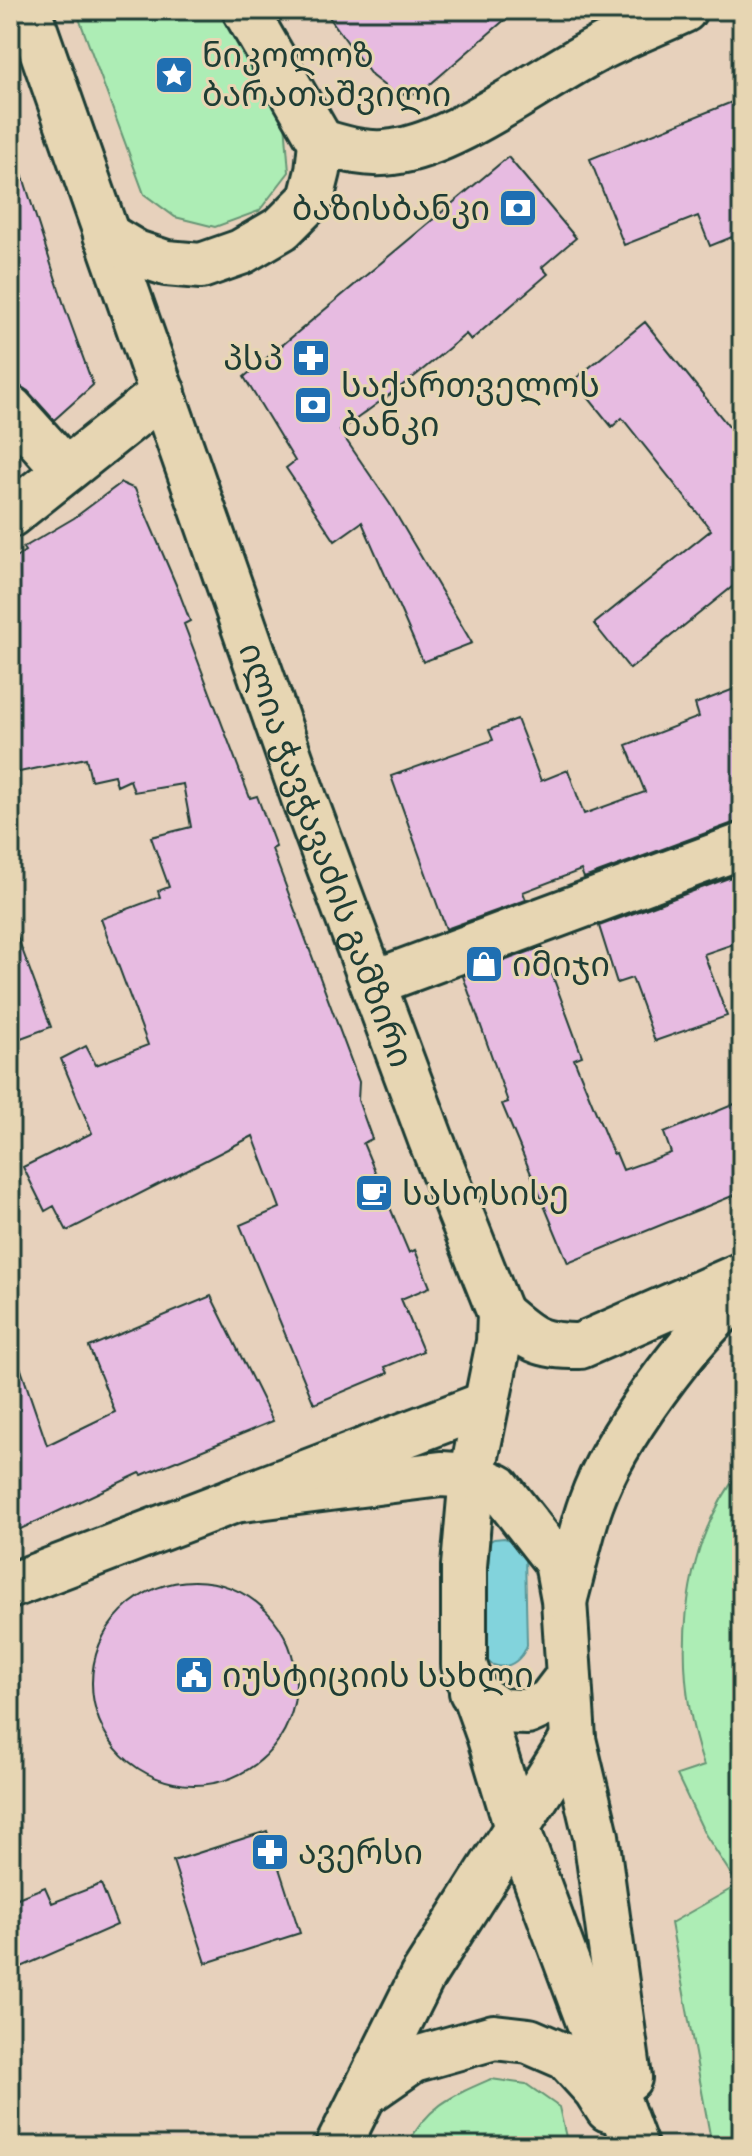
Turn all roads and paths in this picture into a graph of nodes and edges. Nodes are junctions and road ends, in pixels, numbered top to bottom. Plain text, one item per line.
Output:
1 (28, 10) edge
2 (245, 10) edge
3 (684, 10) edge
4 (321, 142) junction
5 (106, 235) junction
6 (163, 393) junction
7 (10, 408) edge
8 (66, 470) junction
9 (10, 515) edge
10 (742, 846) edge
11 (373, 983) junction
12 (742, 1275) edge
13 (742, 1293) edge
14 (500, 1313) junction
15 (486, 1404) junction
16 (472, 1476) junction
17 (234, 1500) junction
18 (529, 1526) junction
19 (464, 1566) junction
20 (10, 1586) edge
21 (564, 1600) junction
22 (568, 1677) junction
23 (472, 1692) junction
24 (573, 1739) junction
25 (517, 1828) junction
26 (362, 2096) junction
27 (338, 2146) edge
28 (635, 2146) edge

1 - 5 main road, ილია ჭავჭავაძის გამზირი
2 - 4 main road
3 - 4 main road
4 - 5 main road
5 - 6 main road, ილია ჭავჭავაძის გამზირი
6 - 8 main road
6 - 11 main road, ილია ჭავჭავაძის გამზირი
7 - 8 main road
8 - 9 main road
10 - 11 main road
11 - 14 main road, ილია ჭავჭავაძის გამზირი
12 - 14 main road
13 - 21 main road
14 - 15 main road, ილია ჭავჭავაძის გამზირი
15 - 16 main road, ილია ჭავჭავაძის გამზირი
15 - 17 main road
16 - 17 main road
16 - 18 main road
16 - 19 main road, ილია ჭავჭავაძის გამზირი
17 - 20 main road
18 - 19 main road
18 - 21 main road
19 - 23 main road, ილია ჭავჭავაძის გამზირი
21 - 22 main road
22 - 23 main road
22 - 24 main road
23 - 25 main road, ილია ჭავჭავაძის გამზირი
24 - 25 main road
24 - 28 main road
25 - 26 main road
25 - 28 main road, ილია ჭავჭავაძის გამზირი
26 - 27 main road
26 - 28 main road

